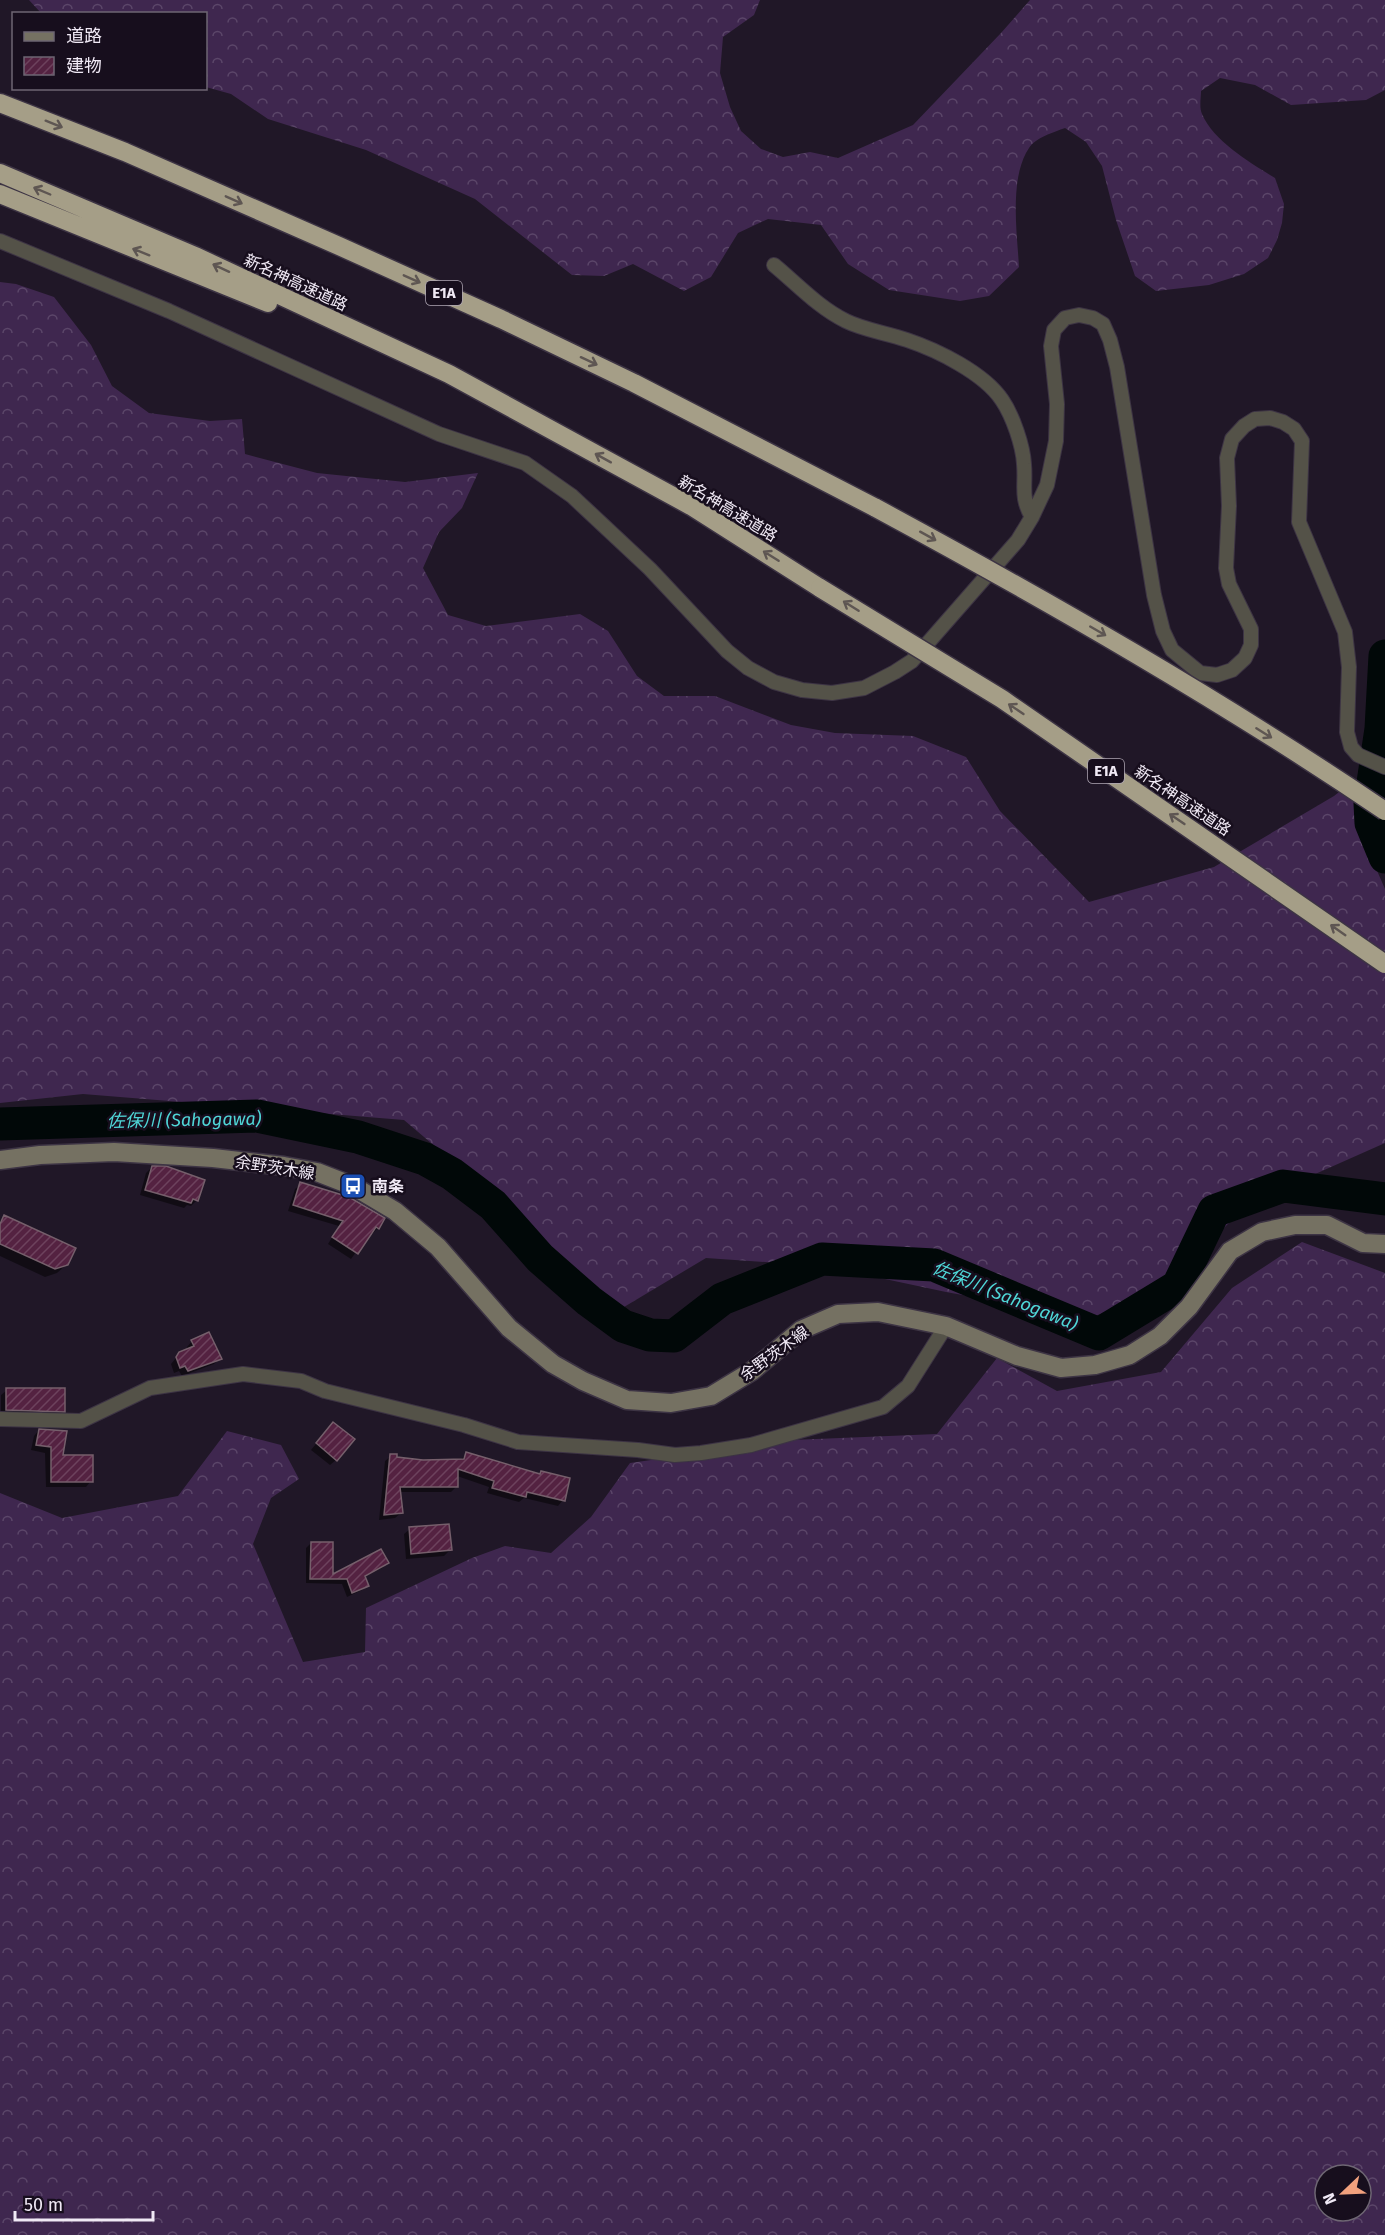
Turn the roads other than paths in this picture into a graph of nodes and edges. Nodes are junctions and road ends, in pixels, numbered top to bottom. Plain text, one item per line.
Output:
1 (0, 103) edge
2 (0, 173) edge
3 (0, 194) edge
4 (0, 241) edge
5 (774, 265) dead end
6 (448, 374) junction
7 (1032, 517) junction
8 (1385, 767) edge
9 (1385, 812) edge
10 (1385, 964) edge
11 (0, 1160) edge
12 (1385, 1244) edge
13 (946, 1326) junction
14 (0, 1419) edge

1 -> 9 highway, E1A, bridge
6 -> 2 highway, 新名神高速道路 / E1A
6 -> 3 highway
4 - 7 street
5 - 7 street
10 -> 6 highway, 新名神高速道路 / E1A, bridge
7 - 8 street
11 - 13 main road, 余野茨木線
12 - 13 main road, 余野茨木線
13 - 14 street

